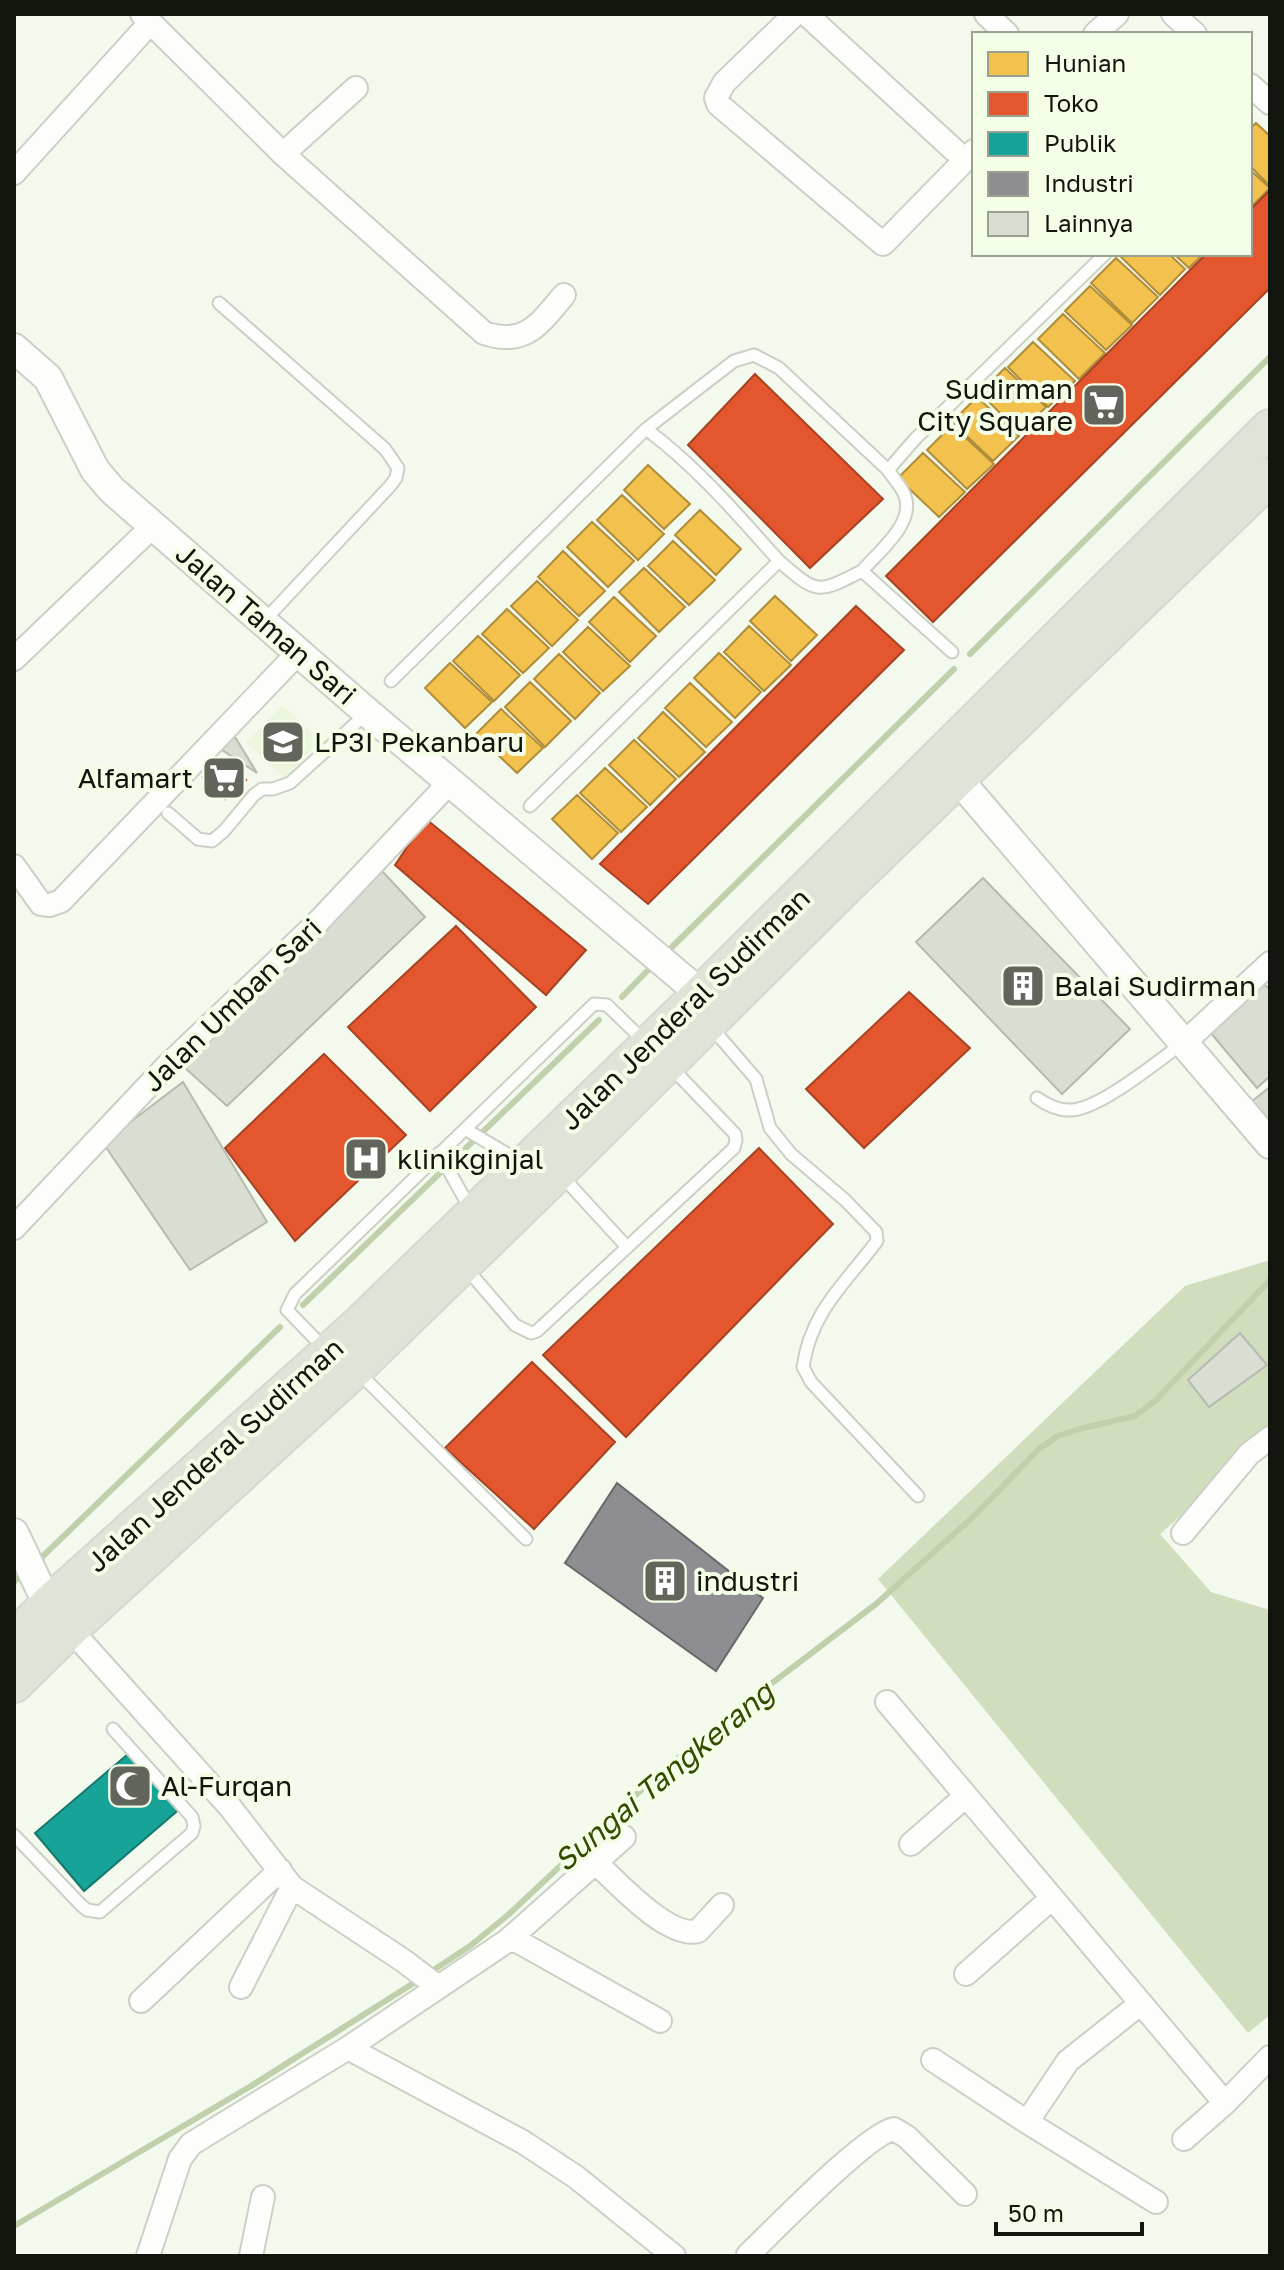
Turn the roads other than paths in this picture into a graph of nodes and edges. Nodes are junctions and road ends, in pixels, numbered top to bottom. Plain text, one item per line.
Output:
1 (795, 14) edge
2 (806, 14) edge
3 (986, 14) edge
4 (1117, 14) edge
5 (1173, 14) edge
6 (146, 18) edge
7 (1005, 32) edge
8 (1097, 32) edge
9 (1193, 32) edge
10 (1252, 87) edge
11 (356, 88) dead end
12 (1270, 103) edge
13 (283, 154) junction
14 (970, 155) edge
15 (14, 173) edge
16 (1103, 256) edge
17 (564, 295) dead end
18 (219, 303) dead end
19 (14, 348) edge
20 (1270, 428) edge
21 (646, 429) junction
22 (888, 470) junction
23 (1270, 477) edge
24 (153, 526) junction
25 (779, 561) junction
26 (862, 571) junction
27 (264, 621) junction
28 (952, 652) dead end
29 (298, 653) junction
30 (14, 659) edge
31 (391, 681) dead end
32 (368, 713) junction
33 (958, 779) junction
34 (450, 782) junction
35 (530, 806) dead end
36 (168, 813) dead end
37 (14, 866) edge
38 (1270, 963) edge
39 (704, 1009) junction
40 (1184, 1043) junction
41 (658, 1055) junction
42 (1037, 1098) dead end
43 (468, 1130) junction
44 (1270, 1144) edge
45 (441, 1156) junction
46 (542, 1168) junction
47 (473, 1214) junction
48 (14, 1228) edge
49 (627, 1247) junction
50 (462, 1263) junction
51 (341, 1361) junction
52 (1270, 1438) edge
53 (918, 1496) dead end
54 (14, 1533) edge
55 (1183, 1533) dead end
56 (526, 1539) dead end
57 (59, 1617) junction
58 (14, 1639) edge
59 (14, 1684) edge
60 (887, 1702) dead end
61 (113, 1729) dead end
62 (966, 1796) junction
63 (14, 1835) edge
64 (624, 1837) dead end
65 (911, 1844) dead end
66 (595, 1862) junction
67 (286, 1878) junction
68 (1052, 1898) junction
69 (722, 1905) dead end
70 (507, 1941) junction
71 (966, 1974) dead end
72 (241, 1987) dead end
73 (438, 1987) junction
74 (141, 2001) dead end
75 (1140, 2004) junction
76 (660, 2021) dead end
77 (348, 2048) junction
78 (1270, 2057) edge
79 (933, 2060) dead end
80 (1225, 2103) junction
81 (1027, 2122) junction
82 (1184, 2139) dead end
83 (965, 2194) dead end
84 (263, 2197) dead end
85 (1156, 2202) dead end
86 (148, 2256) edge
87 (251, 2256) edge
88 (674, 2256) edge
89 (746, 2256) edge

1 - 14 street
2 - 14 street
3 - 7 street
4 - 8 street
5 - 9 street
6 - 13 street
6 - 15 street
10 - 12 street
11 - 13 street
13 - 17 street
16 - 22 lane
18 - 27 lane
19 - 24 street, Jalan Taman Sari
20 - 39 main road, Jalan Jenderal Sudirman
21 - 22 lane
21 - 25 lane
21 - 31 lane
22 - 26 lane
23 - 33 main road, Jalan Jenderal Sudirman
24 - 27 street, Jalan Taman Sari
24 - 30 street
25 - 26 lane
25 - 35 lane
26 - 28 lane
27 - 29 street, Jalan Taman Sari
29 - 32 street, Jalan Taman Sari
29 - 37 street
32 - 34 street, Jalan Taman Sari
32 - 36 lane
33 - 39 main road, Jalan Jenderal Sudirman
33 - 40 street
34 - 39 street, Jalan Taman Sari
34 - 48 street, Jalan Umban Sari
38 - 40 street
39 - 41 main road, Jalan Jenderal Sudirman
39 - 53 lane
40 - 42 lane
40 - 44 street
41 - 43 lane
41 - 46 main road, Jalan Jenderal Sudirman
41 - 49 lane
43 - 45 lane
43 - 46 lane
45 - 47 lane
45 - 51 lane
46 - 47 main road, Jalan Jenderal Sudirman
46 - 49 lane
46 - 50 main road, Jalan Jenderal Sudirman
47 - 51 main road, Jalan Jenderal Sudirman
49 - 50 lane
50 - 51 main road, Jalan Jenderal Sudirman
51 - 56 lane
51 - 57 main road, Jalan Jenderal Sudirman
52 - 55 street
54 - 57 street
57 - 58 main road, Jalan Jenderal Sudirman
57 - 59 main road, Jalan Jenderal Sudirman
57 - 67 street
60 - 62 street
61 - 63 lane
62 - 65 street
62 - 68 street
64 - 66 street
66 - 69 street
66 - 70 street
67 - 72 street
67 - 73 street
67 - 74 street
68 - 71 street
68 - 75 street
70 - 73 street
70 - 76 street
73 - 77 street
75 - 80 street
75 - 81 street
77 - 86 street
77 - 88 street
78 - 80 street
79 - 81 street
80 - 82 street
81 - 85 street
83 - 89 street
84 - 87 street

